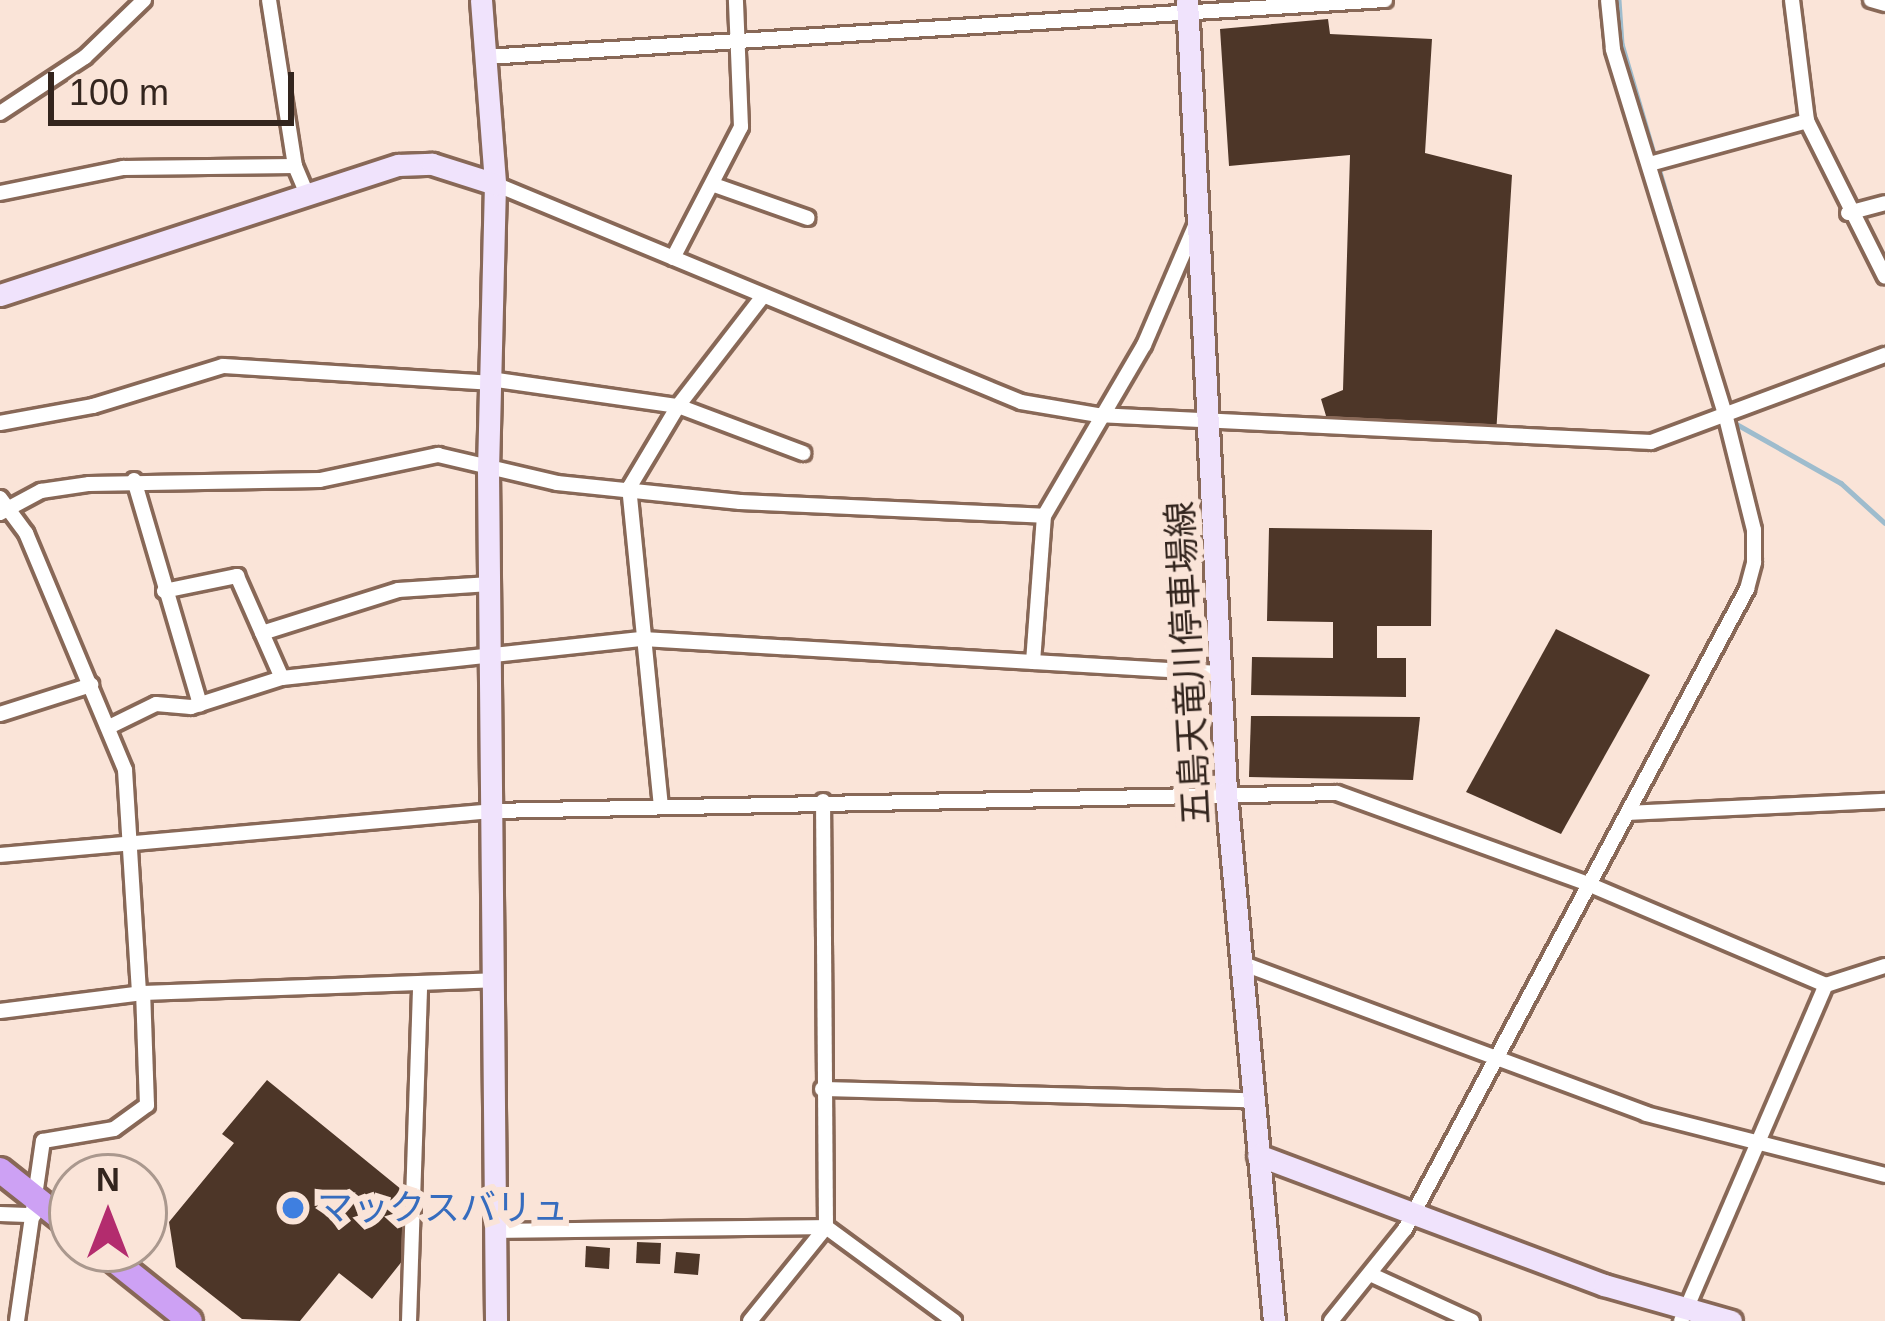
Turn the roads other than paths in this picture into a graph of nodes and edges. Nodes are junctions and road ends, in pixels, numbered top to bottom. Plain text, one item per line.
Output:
1 (145, 0) edge
2 (268, 0) edge
3 (481, 0) edge
4 (736, 0) edge
5 (1385, 0) edge
6 (1609, 0) edge
7 (1792, 0) edge
8 (1871, 0) edge
9 (1885, 4) edge
10 (1188, 6) edge
11 (738, 40) junction
12 (486, 57) junction
13 (0, 113) edge
14 (1807, 121) junction
15 (1651, 164) junction
16 (295, 166) junction
17 (495, 184) junction
18 (717, 186) junction
19 (0, 193) edge
20 (308, 196) junction
21 (1885, 202) edge
22 (1848, 213) junction
23 (1199, 216) junction
24 (808, 218) dead end
25 (673, 258) junction
26 (1885, 277) edge
27 (0, 296) edge
28 (763, 296) junction
29 (1885, 355) edge
30 (490, 381) junction
31 (678, 406) junction
32 (1724, 414) junction
33 (1097, 415) junction
34 (1210, 420) junction
35 (0, 423) edge
36 (803, 453) dead end
37 (488, 470) junction
38 (134, 480) junction
39 (629, 488) junction
40 (3, 506) edge
41 (1043, 516) junction
42 (490, 584) junction
43 (164, 591) junction
44 (262, 633) junction
45 (643, 640) junction
46 (491, 659) junction
47 (1033, 662) junction
48 (1219, 673) junction
49 (282, 678) junction
50 (91, 685) junction
51 (200, 704) junction
52 (0, 714) edge
53 (112, 726) junction
54 (1226, 793) junction
55 (824, 801) junction
56 (1885, 801) edge
57 (661, 807) junction
58 (493, 811) junction
59 (1628, 813) junction
60 (134, 839) junction
61 (0, 855) edge
62 (1588, 884) junction
63 (1241, 963) junction
64 (1885, 965) edge
65 (494, 980) junction
66 (420, 983) junction
67 (1826, 985) junction
68 (141, 993) junction
69 (0, 1011) edge
70 (1492, 1060) junction
71 (822, 1089) junction
72 (1251, 1100) junction
73 (1759, 1146) junction
74 (1258, 1155) junction
75 (0, 1169) edge
76 (1885, 1175) edge
77 (35, 1207) junction
78 (1409, 1213) junction
79 (0, 1214) edge
80 (48, 1214) edge
81 (826, 1227) junction
82 (496, 1231) junction
83 (130, 1273) edge
84 (1372, 1275) junction
85 (1684, 1315) edge
86 (17, 1321) edge
87 (190, 1321) edge
88 (409, 1321) edge
89 (496, 1321) edge
90 (749, 1321) edge
91 (954, 1321) edge
92 (1274, 1321) edge
93 (1331, 1321) edge
94 (1472, 1321) edge
95 (1731, 1321) edge

1 - 13 street
2 - 16 street
3 - 12 street
4 - 11 street
5 - 10 street
6 - 15 street
7 - 14 street
8 - 9 street
10 - 11 street
10 - 23 street, 五島天竜川停車場線
11 - 12 street
11 - 18 street
12 - 17 street
14 - 15 street
14 - 22 street
15 - 32 street
16 - 19 street
16 - 20 street
17 - 20 street
17 - 25 street
17 - 30 street
18 - 24 street
18 - 25 street
20 - 27 street
21 - 22 street
22 - 26 street
23 - 33 street
23 - 34 street, 五島天竜川停車場線
25 - 28 street
28 - 31 street
28 - 33 street
29 - 32 street
30 - 31 street
30 - 35 street
30 - 37 street
31 - 36 street
31 - 39 street
32 - 34 street
32 - 59 street
33 - 34 street
33 - 41 street
34 - 48 street, 五島天竜川停車場線
37 - 38 street
37 - 39 street
37 - 42 street
38 - 40 street
38 - 43 street
39 - 41 street
39 - 45 street
40 - 50 street
41 - 47 street
42 - 44 street
42 - 46 street
43 - 44 street
43 - 51 street
44 - 49 street
45 - 46 street
45 - 47 street
45 - 57 street
46 - 49 street
46 - 58 street
47 - 48 street
48 - 54 street, 五島天竜川停車場線
49 - 51 street
50 - 52 street
50 - 53 street
51 - 53 street
53 - 60 street
54 - 55 street
54 - 62 street
54 - 63 street, 五島天竜川停車場線
55 - 57 street
55 - 71 street
56 - 59 street
57 - 58 street
58 - 60 street
58 - 65 street
59 - 62 street
60 - 61 street
60 - 68 street
62 - 67 street
62 - 70 street
63 - 70 street
63 - 72 street, 五島天竜川停車場線
64 - 67 street
65 - 66 street
65 - 82 street
66 - 68 street
66 - 88 street
67 - 73 street
68 - 69 street
68 - 77 street
70 - 73 street
70 - 78 street
71 - 72 street
71 - 81 street
72 - 74 street, 五島天竜川停車場線
73 - 76 street
73 - 85 street
74 - 78 street
74 - 92 street, 五島天竜川停車場線
75 - 77 highway
77 - 79 street
77 - 80 highway
77 - 86 street
78 - 84 street
78 - 85 street
81 - 82 street
81 - 90 street
81 - 91 street
82 - 89 street
83 - 87 highway
84 - 93 street
84 - 94 street
85 - 95 street

